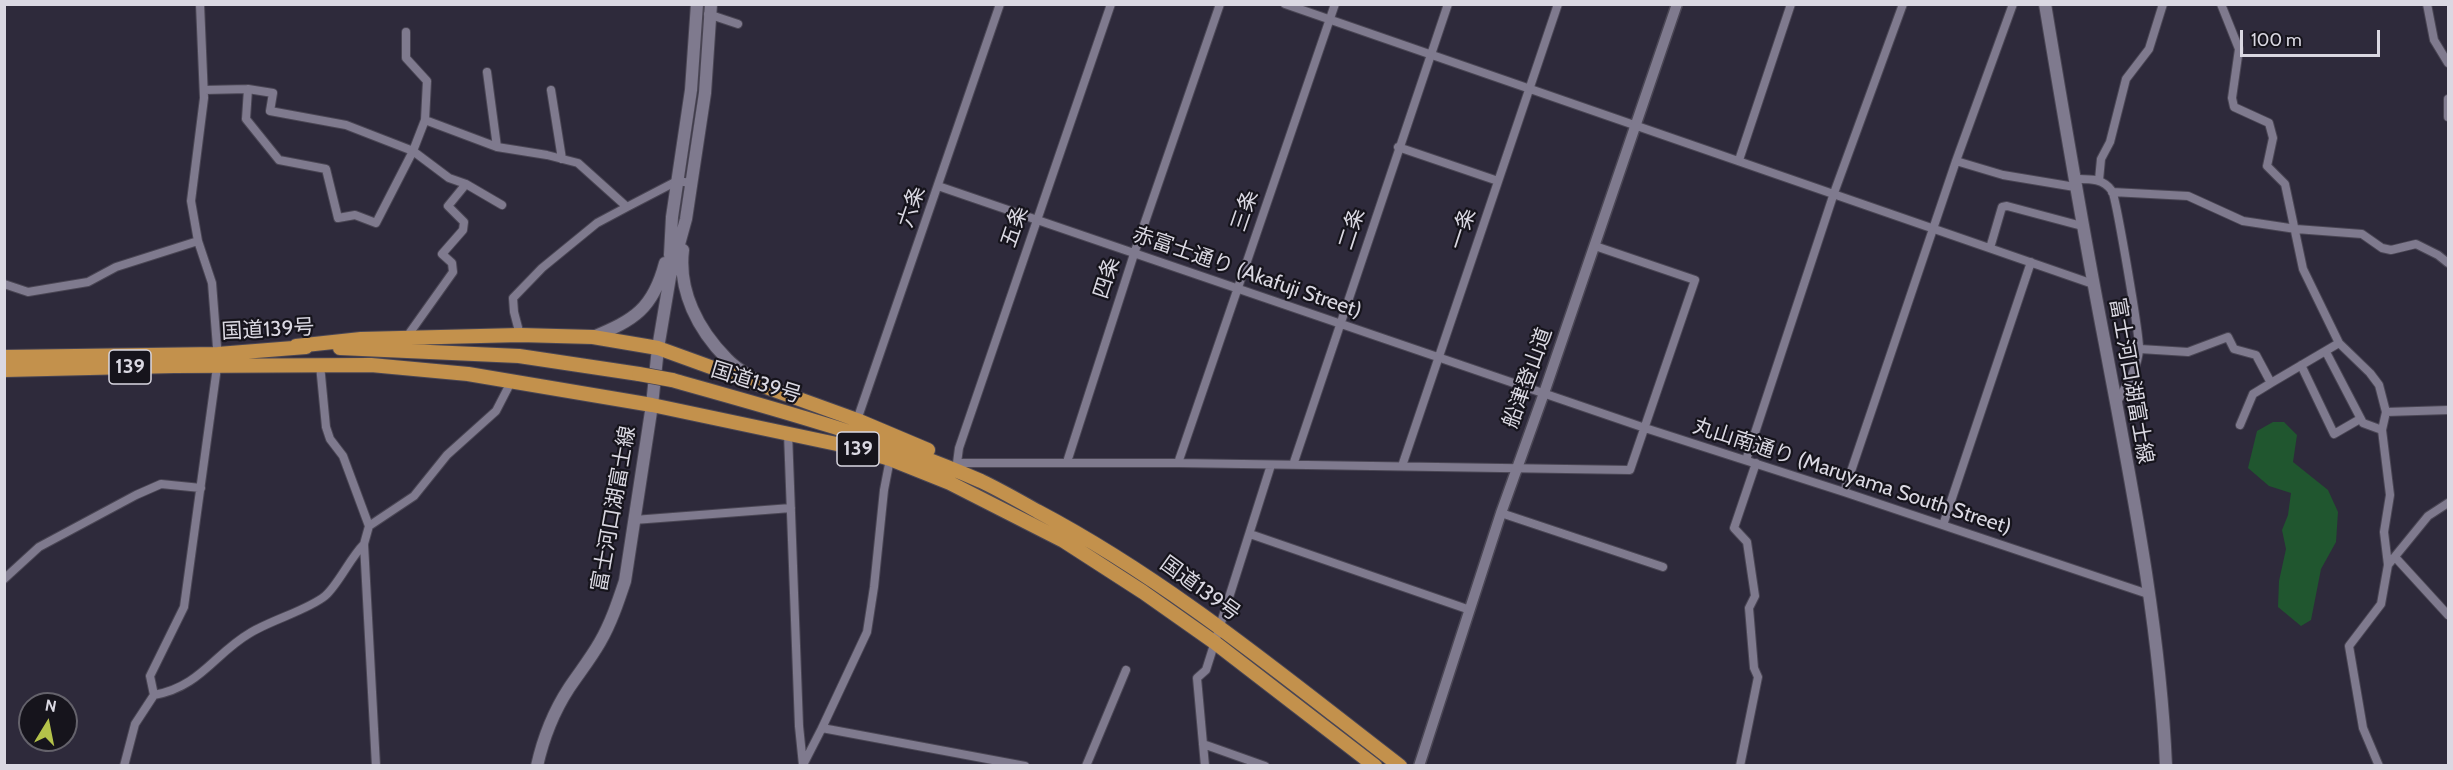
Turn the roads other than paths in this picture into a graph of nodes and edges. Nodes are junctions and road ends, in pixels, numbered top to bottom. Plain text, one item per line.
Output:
1 (200, 4) edge
2 (1000, 4) edge
3 (1110, 4) edge
4 (1220, 4) edge
5 (1285, 4) edge
6 (1335, 4) edge
7 (1448, 4) edge
8 (1558, 4) edge
9 (1677, 4) edge
10 (1791, 4) edge
11 (1902, 4) edge
12 (2013, 4) edge
13 (2046, 4) edge
14 (2163, 4) edge
15 (2221, 4) edge
16 (2427, 4) edge
17 (697, 7) edge
18 (711, 10) edge
19 (1329, 20) junction
20 (738, 24) dead end
21 (406, 32) dead end
22 (1431, 54) junction
23 (2448, 63) edge
24 (488, 72) dead end
25 (1529, 88) junction
26 (248, 89) junction
27 (204, 90) junction
28 (551, 90) dead end
29 (2448, 99) edge
30 (2448, 117) edge
31 (425, 120) junction
32 (1636, 124) junction
33 (496, 147) junction
34 (1398, 147) junction
35 (413, 151) junction
36 (562, 159) junction
37 (1738, 160) junction
38 (1956, 161) junction
39 (2099, 180) junction
40 (677, 181) junction
41 (1498, 181) junction
42 (690, 183) junction
43 (2075, 183) junction
44 (466, 184) junction
45 (938, 186) junction
46 (2112, 192) junction
47 (1834, 193) junction
48 (502, 206) dead end
49 (627, 207) junction
50 (672, 218) junction
51 (686, 219) junction
52 (1036, 220) junction
53 (2082, 226) junction
54 (1933, 228) junction
55 (2296, 230) junction
56 (198, 241) junction
57 (1595, 246) junction
58 (1990, 248) junction
59 (1134, 254) junction
60 (2031, 262) junction
61 (2448, 263) edge
62 (670, 277) junction
63 (4, 284) edge
64 (2093, 284) junction
65 (1238, 289) junction
66 (1340, 323) junction
67 (520, 335) junction
68 (593, 337) junction
69 (406, 338) junction
70 (2339, 343) junction
71 (296, 346) junction
72 (658, 348) junction
73 (2139, 349) junction
74 (2326, 352) junction
75 (4, 357) edge
76 (1440, 357) junction
77 (218, 360) junction
78 (320, 365) junction
79 (2301, 365) junction
80 (4, 370) edge
81 (510, 382) junction
82 (2271, 383) junction
83 (764, 385) junction
84 (1545, 393) junction
85 (2116, 404) junction
86 (652, 405) junction
87 (2448, 410) edge
88 (2386, 412) junction
89 (2360, 419) junction
90 (857, 420) junction
91 (2240, 425) dead end
92 (1645, 428) junction
93 (2382, 430) junction
94 (788, 433) junction
95 (890, 459) junction
96 (1746, 460) junction
97 (1067, 462) junction
98 (957, 463) junction
99 (1178, 463) junction
100 (1756, 463) junction
101 (1271, 465) junction
102 (1293, 465) junction
103 (1402, 466) junction
104 (1516, 468) junction
105 (983, 482) junction
106 (201, 488) junction
107 (1844, 492) junction
108 (2448, 503) edge
109 (791, 508) junction
110 (1501, 513) junction
111 (634, 520) junction
112 (1943, 525) junction
113 (369, 526) junction
114 (1250, 534) junction
115 (364, 544) junction
116 (2395, 557) junction
117 (2388, 566) junction
118 (1663, 567) dead end
119 (4, 579) edge
120 (2148, 594) junction
121 (1470, 610) junction
122 (2448, 615) edge
123 (1219, 628) junction
124 (1214, 642) junction
125 (1126, 670) dead end
126 (154, 695) junction
127 (822, 728) junction
128 (1203, 744) junction
129 (124, 765) edge
130 (376, 765) edge
131 (537, 765) edge
132 (803, 765) edge
133 (1024, 765) edge
134 (1086, 765) edge
135 (1206, 765) edge
136 (1265, 765) edge
137 (1375, 765) edge
138 (1400, 765) edge
139 (1419, 765) edge
140 (1740, 765) edge
141 (2166, 765) edge
142 (2379, 765) edge

1 - 27 street
2 - 45 street, 六条
3 - 52 street, 五条
4 - 59 street, 四条
5 - 19 street
6 - 19 street, 三条
7 - 22 street, 二条
8 - 25 street, 一条
9 - 32 street, 船津登山道
10 - 37 street
11 - 47 street
12 - 38 street
13 - 43 main road, 富士河口湖富士線
14 - 39 street
15 - 55 street
16 - 23 street
17 - 18 street
17 - 40 main road, 富士河口湖富士線
18 - 20 street
18 - 42 main road, 富士河口湖富士線
19 - 22 street
19 - 65 street, 三条
21 - 31 street
22 - 25 street
22 - 34 street, 二条
24 - 33 street
25 - 32 street
25 - 41 street, 一条
26 - 27 street
26 - 35 street
26 - 35 street
27 - 56 street
28 - 36 street
29 - 30 street
31 - 33 street
31 - 35 street
32 - 37 street
32 - 57 street, 船津登山道
33 - 36 street
34 - 41 street
34 - 66 street, 二条
35 - 44 street
36 - 49 street
37 - 47 street
38 - 43 street
38 - 54 street
39 - 43 street
39 - 46 street
40 - 42 street
40 - 49 street
40 - 50 main road, 富士河口湖富士線
41 - 76 street, 一条
42 - 51 main road, 富士河口湖富士線
43 - 53 main road, 富士河口湖富士線
44 - 48 street
44 - 69 street
45 - 52 street, 赤富士通り (Akafuji Street)
45 - 90 street, 六条
46 - 55 street
46 - 73 street
47 - 54 street
47 - 96 street
49 - 67 street
50 - 62 main road, 富士河口湖富士線
50 - 68 main road
51 - 62 main road, 富士河口湖富士線
51 - 83 main road
52 - 59 street, 赤富士通り (Akafuji Street)
52 - 98 street, 五条
53 - 58 street
53 - 64 main road, 富士河口湖富士線
54 - 58 street
54 - 107 street
55 - 61 street
55 - 70 street
56 - 63 street
56 - 77 street
57 - 84 street, 船津登山道
57 - 92 street
58 - 60 street
59 - 65 street, 赤富士通り (Akafuji Street)
59 - 97 street, 四条
60 - 64 street
60 - 112 street
62 - 72 main road, 富士河口湖富士線
64 - 85 main road, 富士河口湖富士線
65 - 66 street, 赤富士通り (Akafuji Street)
65 - 99 street, 三条
66 - 76 street, 赤富士通り (Akafuji Street)
66 - 102 street, 二条
67 - 68 highway
67 - 69 highway
68 - 72 highway
69 - 71 highway
70 - 74 street
70 - 88 street
71 - 77 highway, 国道139号 / 139
71 - 105 highway, 国道139号 / 139, bridge
72 - 83 highway
72 - 86 main road, 富士河口湖富士線
73 - 82 street
73 - 85 street
74 - 79 street
74 - 89 street
75 - 77 highway, 国道139号 / 139
76 - 84 street, 赤富士通り (Akafuji Street)
76 - 103 street, 一条
77 - 78 highway, 国道139号 / 139
77 - 80 highway, 国道139号 / 139
77 - 106 street
78 - 81 highway, 国道139号 / 139
78 - 113 street
79 - 82 street
79 - 89 street
81 - 86 highway, 国道139号 / 139
81 - 113 street
82 - 91 street
83 - 90 highway
84 - 92 street, 丸山南通り (Maruyama South Street)
84 - 104 street, 船津登山道
85 - 120 main road, 富士河口湖富士線
86 - 94 highway, 国道139号 / 139
86 - 111 main road, 富士河口湖富士線
87 - 88 street
88 - 93 street
89 - 93 street
90 - 98 highway
92 - 96 street, 丸山南通り (Maruyama South Street)
92 - 104 street
93 - 117 street
94 - 95 highway, 国道139号 / 139
94 - 109 street
95 - 124 highway, 国道139号 / 139
95 - 127 street
96 - 100 street, 丸山南通り (Maruyama South Street)
97 - 98 street
97 - 99 street
98 - 105 highway
99 - 101 street
100 - 107 street, 丸山南通り (Maruyama South Street)
100 - 140 street
101 - 102 street
101 - 114 street
102 - 103 street
103 - 104 street
104 - 110 street, 船津登山道
105 - 123 highway, 国道139号 / 139
106 - 119 street
106 - 126 street
107 - 112 street, 丸山南通り (Maruyama South Street)
108 - 116 street
109 - 111 street
109 - 132 street
110 - 118 street
110 - 121 street, 船津登山道
111 - 131 main road, 富士河口湖富士線
112 - 120 street, 丸山南通り (Maruyama South Street)
113 - 115 street
114 - 121 street
114 - 123 street
115 - 126 street
115 - 130 street
116 - 117 street
116 - 122 street
117 - 142 street
120 - 141 main road, 富士河口湖富士線
121 - 139 street, 船津登山道
123 - 124 street
123 - 138 highway, 国道139号 / 139
124 - 128 street
124 - 137 highway, 国道139号 / 139
125 - 134 street
126 - 129 street
127 - 132 street
127 - 133 street
128 - 135 street
128 - 136 street

